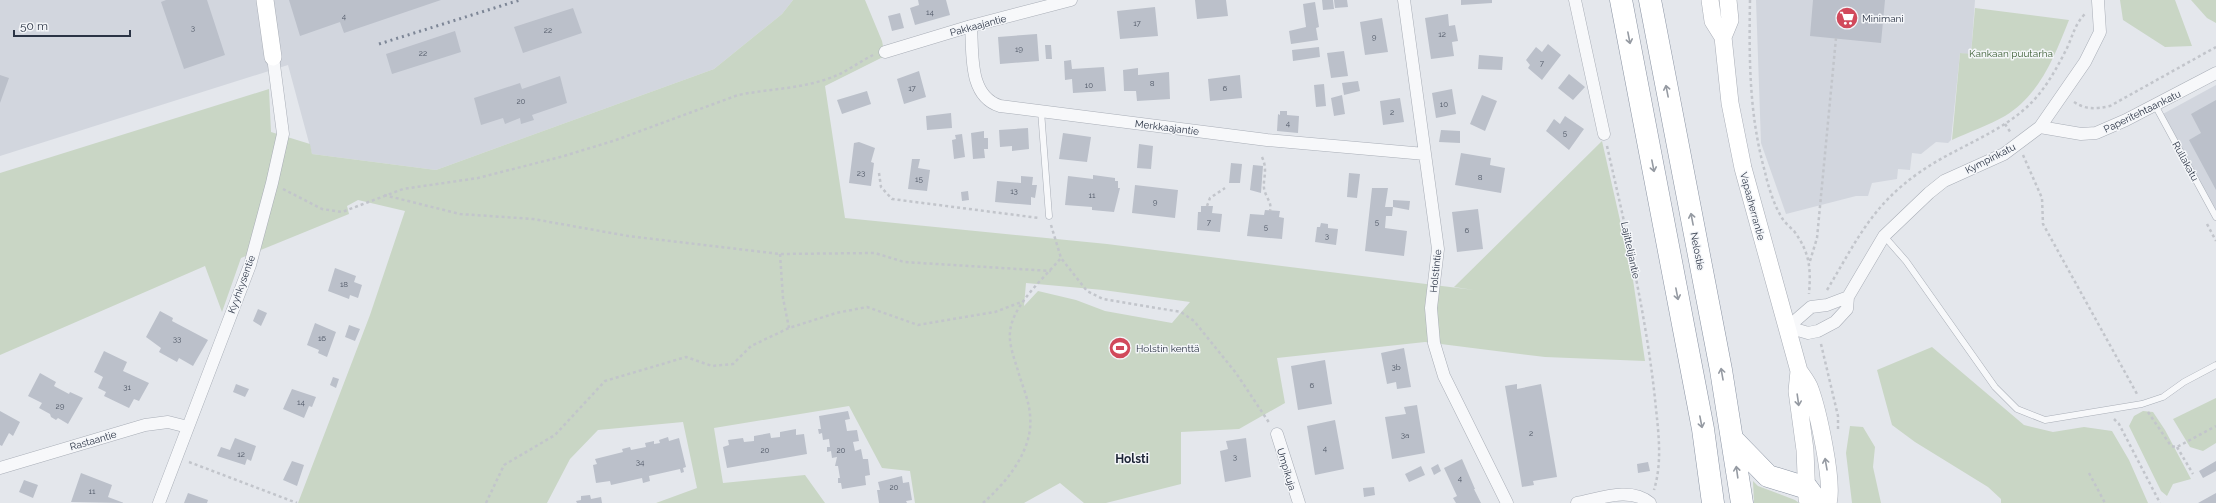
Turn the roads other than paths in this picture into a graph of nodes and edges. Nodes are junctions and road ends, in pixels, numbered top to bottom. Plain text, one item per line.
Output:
1 (265, 0) edge
2 (1071, 0) edge
3 (1404, 0) edge
4 (1575, 0) edge
5 (1621, 0) edge
6 (1650, 0) edge
7 (1710, 0) edge
8 (1728, 0) edge
9 (2098, 1) edge
10 (970, 26) junction
11 (1723, 37) junction
12 (885, 52) road end
13 (273, 57) joint
14 (2216, 73) edge
15 (2155, 106) junction
16 (1041, 111) junction
17 (2040, 128) junction
18 (1604, 134) road end
19 (1425, 154) junction
20 (1049, 216) road end
21 (2216, 217) edge
22 (1884, 236) junction
23 (1848, 297) junction
24 (1788, 327) junction
25 (2216, 365) edge
26 (1800, 371) junction
27 (188, 427) junction
28 (1277, 434) road end
29 (1733, 440) junction
30 (0, 468) edge
31 (1811, 498) edge
32 (1649, 502) edge
33 (159, 503) edge
34 (1298, 503) edge
35 (1507, 503) edge
36 (1577, 503) edge
37 (1713, 503) edge
38 (1742, 503) edge
39 (1828, 503) edge

1 - 13 street
2 - 10 street, Pakkaajantie
3 - 19 street, Holstintie
4 - 18 street
5 -> 37 highway
29 -> 6 highway, Nelostie
7 - 11 street, Vapaaherrantie
8 - 11 street, Vapaaherrantie
9 - 17 street, Kympinkatu
10 - 12 street, Pakkaajantie
10 - 16 street, Merkkaajantie
11 - 24 street, Vapaaherrantie
13 - 27 street, Kyyhkysentie
14 - 15 street, Paperitehtaankatu
15 - 17 street, Paperitehtaankatu
15 - 21 lane, Rullakatu
16 - 19 street, Merkkaajantie
16 - 20 lane
17 - 22 street, Kympinkatu
19 - 35 street, Holstintie
22 - 23 street, Kympinkatu
22 - 25 lane
23 - 24 street
23 - 24 street, Kympinkatu
24 - 26 street, Vapaaherrantie
26 -> 31 street, Vapaaherrantie
39 -> 26 street, Vapaaherrantie
27 - 30 street, Rastaantie
27 - 33 street, Kyyhkysentie
28 - 34 street, Umpikuja
29 - 31 highway
38 -> 29 highway, Nelostie
32 - 36 street

